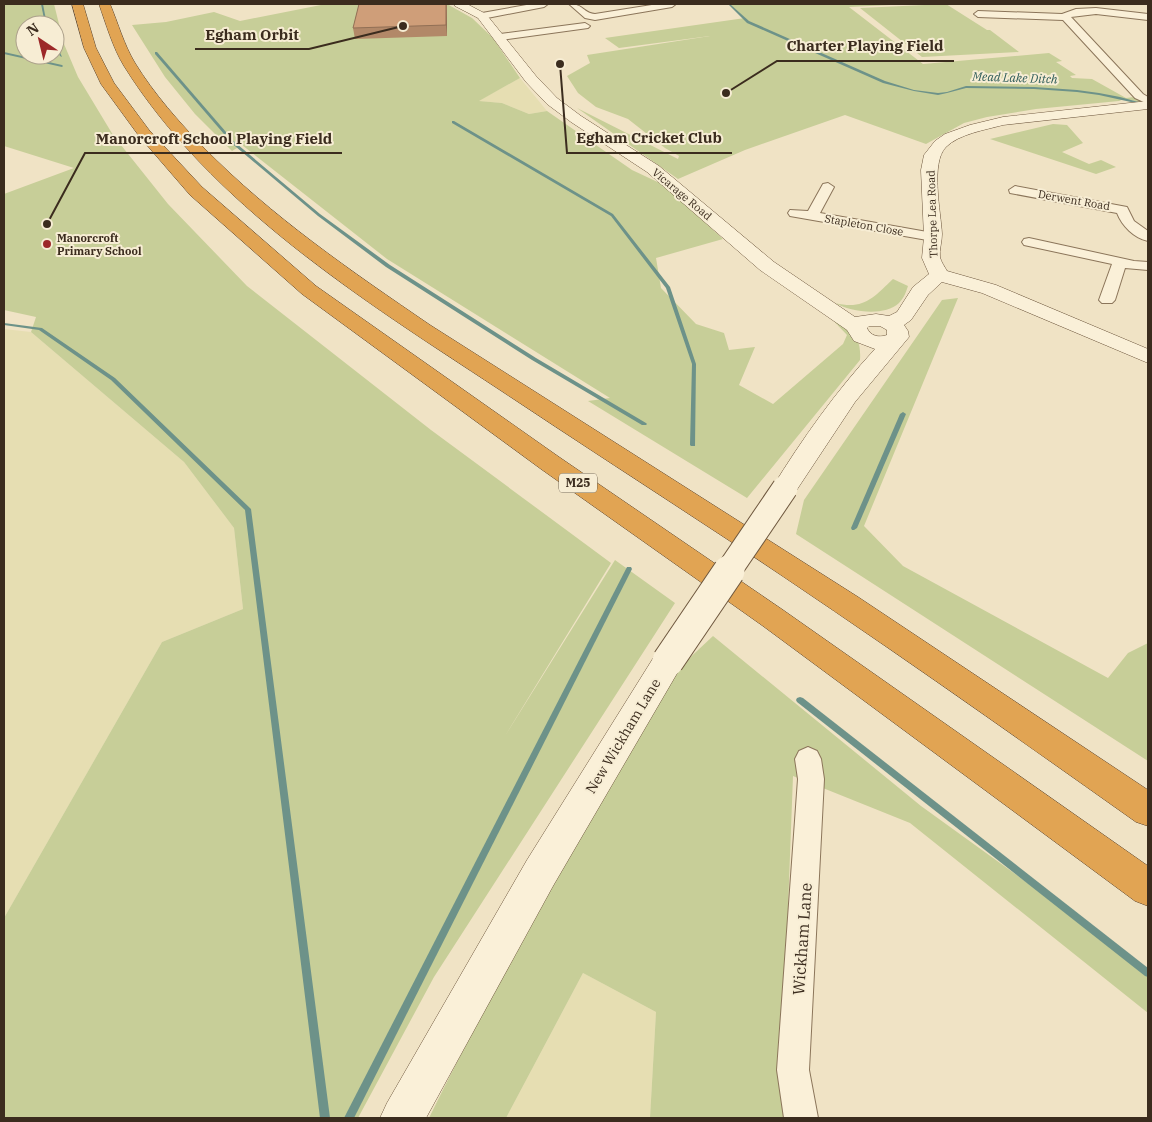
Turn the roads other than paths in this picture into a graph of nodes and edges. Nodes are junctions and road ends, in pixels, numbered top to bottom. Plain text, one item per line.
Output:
1 (77, 4) edge
2 (104, 4) edge
3 (459, 4) edge
4 (544, 4) edge
5 (573, 4) edge
6 (672, 4) edge
7 (978, 14) dead end
8 (482, 16) junction
9 (1066, 17) junction
10 (1148, 17) edge
11 (586, 26) dead end
12 (500, 38) junction
13 (1148, 101) edge
14 (1148, 105) edge
15 (828, 187) dead end
16 (1015, 189) dead end
17 (795, 213) dead end
18 (812, 215) junction
19 (933, 237) junction
20 (1148, 237) edge
21 (1029, 242) dead end
22 (1120, 262) junction
23 (1148, 266) edge
24 (939, 275) junction
25 (1107, 300) dead end
26 (865, 330) junction
27 (894, 332) junction
28 (1148, 357) edge
29 (869, 369) junction
30 (808, 759) dead end
31 (1148, 810) edge
32 (1148, 888) edge
33 (402, 1118) edge
34 (801, 1118) edge

1 - 32 highway, M25
2 - 31 highway
3 - 8 main road, Vicarage Road
4 - 8 street
5 - 6 street
7 - 9 street
8 - 12 main road, Vicarage Road
9 - 10 street
9 - 13 street
11 - 12 street
12 - 26 main road, Vicarage Road
14 - 19 main road, Thorpe Lea Road
15 - 18 street
16 - 20 street, Derwent Road
17 - 18 street, Stapleton Close
18 - 19 street, Stapleton Close
19 - 24 main road, Thorpe Lea Road
21 - 22 street
22 - 23 street
22 - 25 street
24 - 27 main road, New Wickham Lane
24 - 28 main road, Thorpe Lea Road
26 - 27 main road
26 - 29 main road
27 - 29 main road, New Wickham Lane
29 - 33 main road, New Wickham Lane, bridge
30 - 34 street, Wickham Lane

